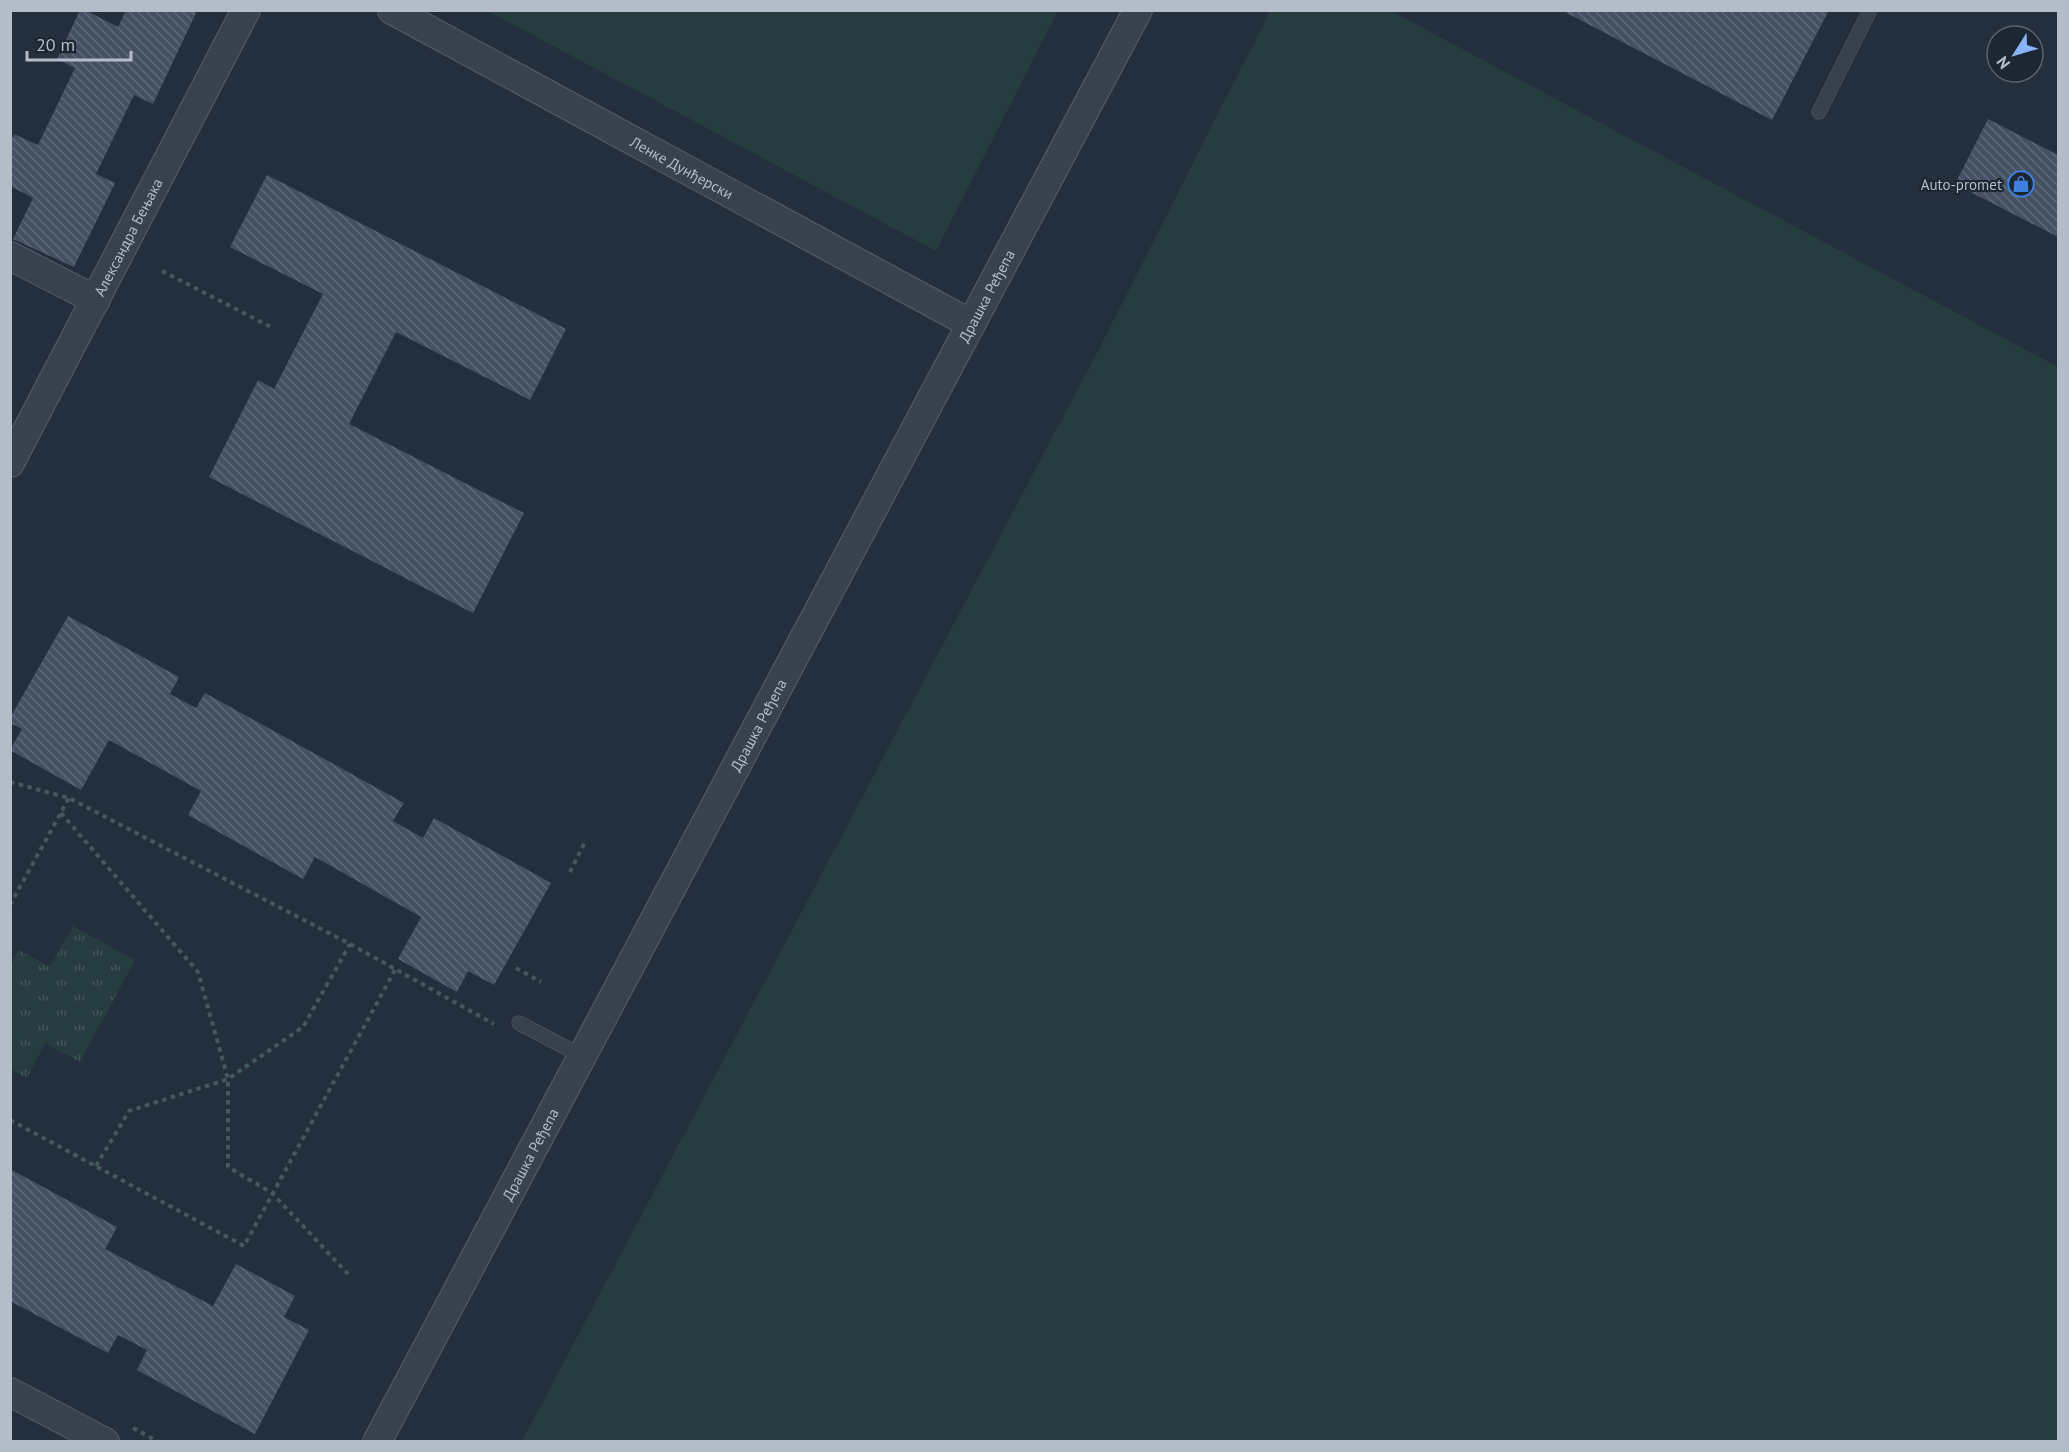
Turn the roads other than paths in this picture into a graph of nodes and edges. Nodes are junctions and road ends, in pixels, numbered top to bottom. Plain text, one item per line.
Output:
1 (246, 10) edge
2 (392, 10) edge
3 (1138, 10) edge
4 (1870, 10) edge
5 (1819, 112) dead end
6 (10, 256) edge
7 (96, 300) junction
8 (971, 324) junction
9 (10, 463) edge
10 (519, 1023) dead end
11 (582, 1056) junction
12 (10, 1392) edge
13 (105, 1442) edge
14 (377, 1442) edge

1 - 7 street, Александра Бењака
2 - 8 street, Ленке Дунђерски
3 - 8 street, Драшка Ређепа
4 - 5 lane
6 - 7 street
7 - 9 street, Александра Бењака
8 - 11 street, Драшка Ређепа
10 - 11 lane
11 - 14 street, Драшка Ређепа
12 - 13 street

